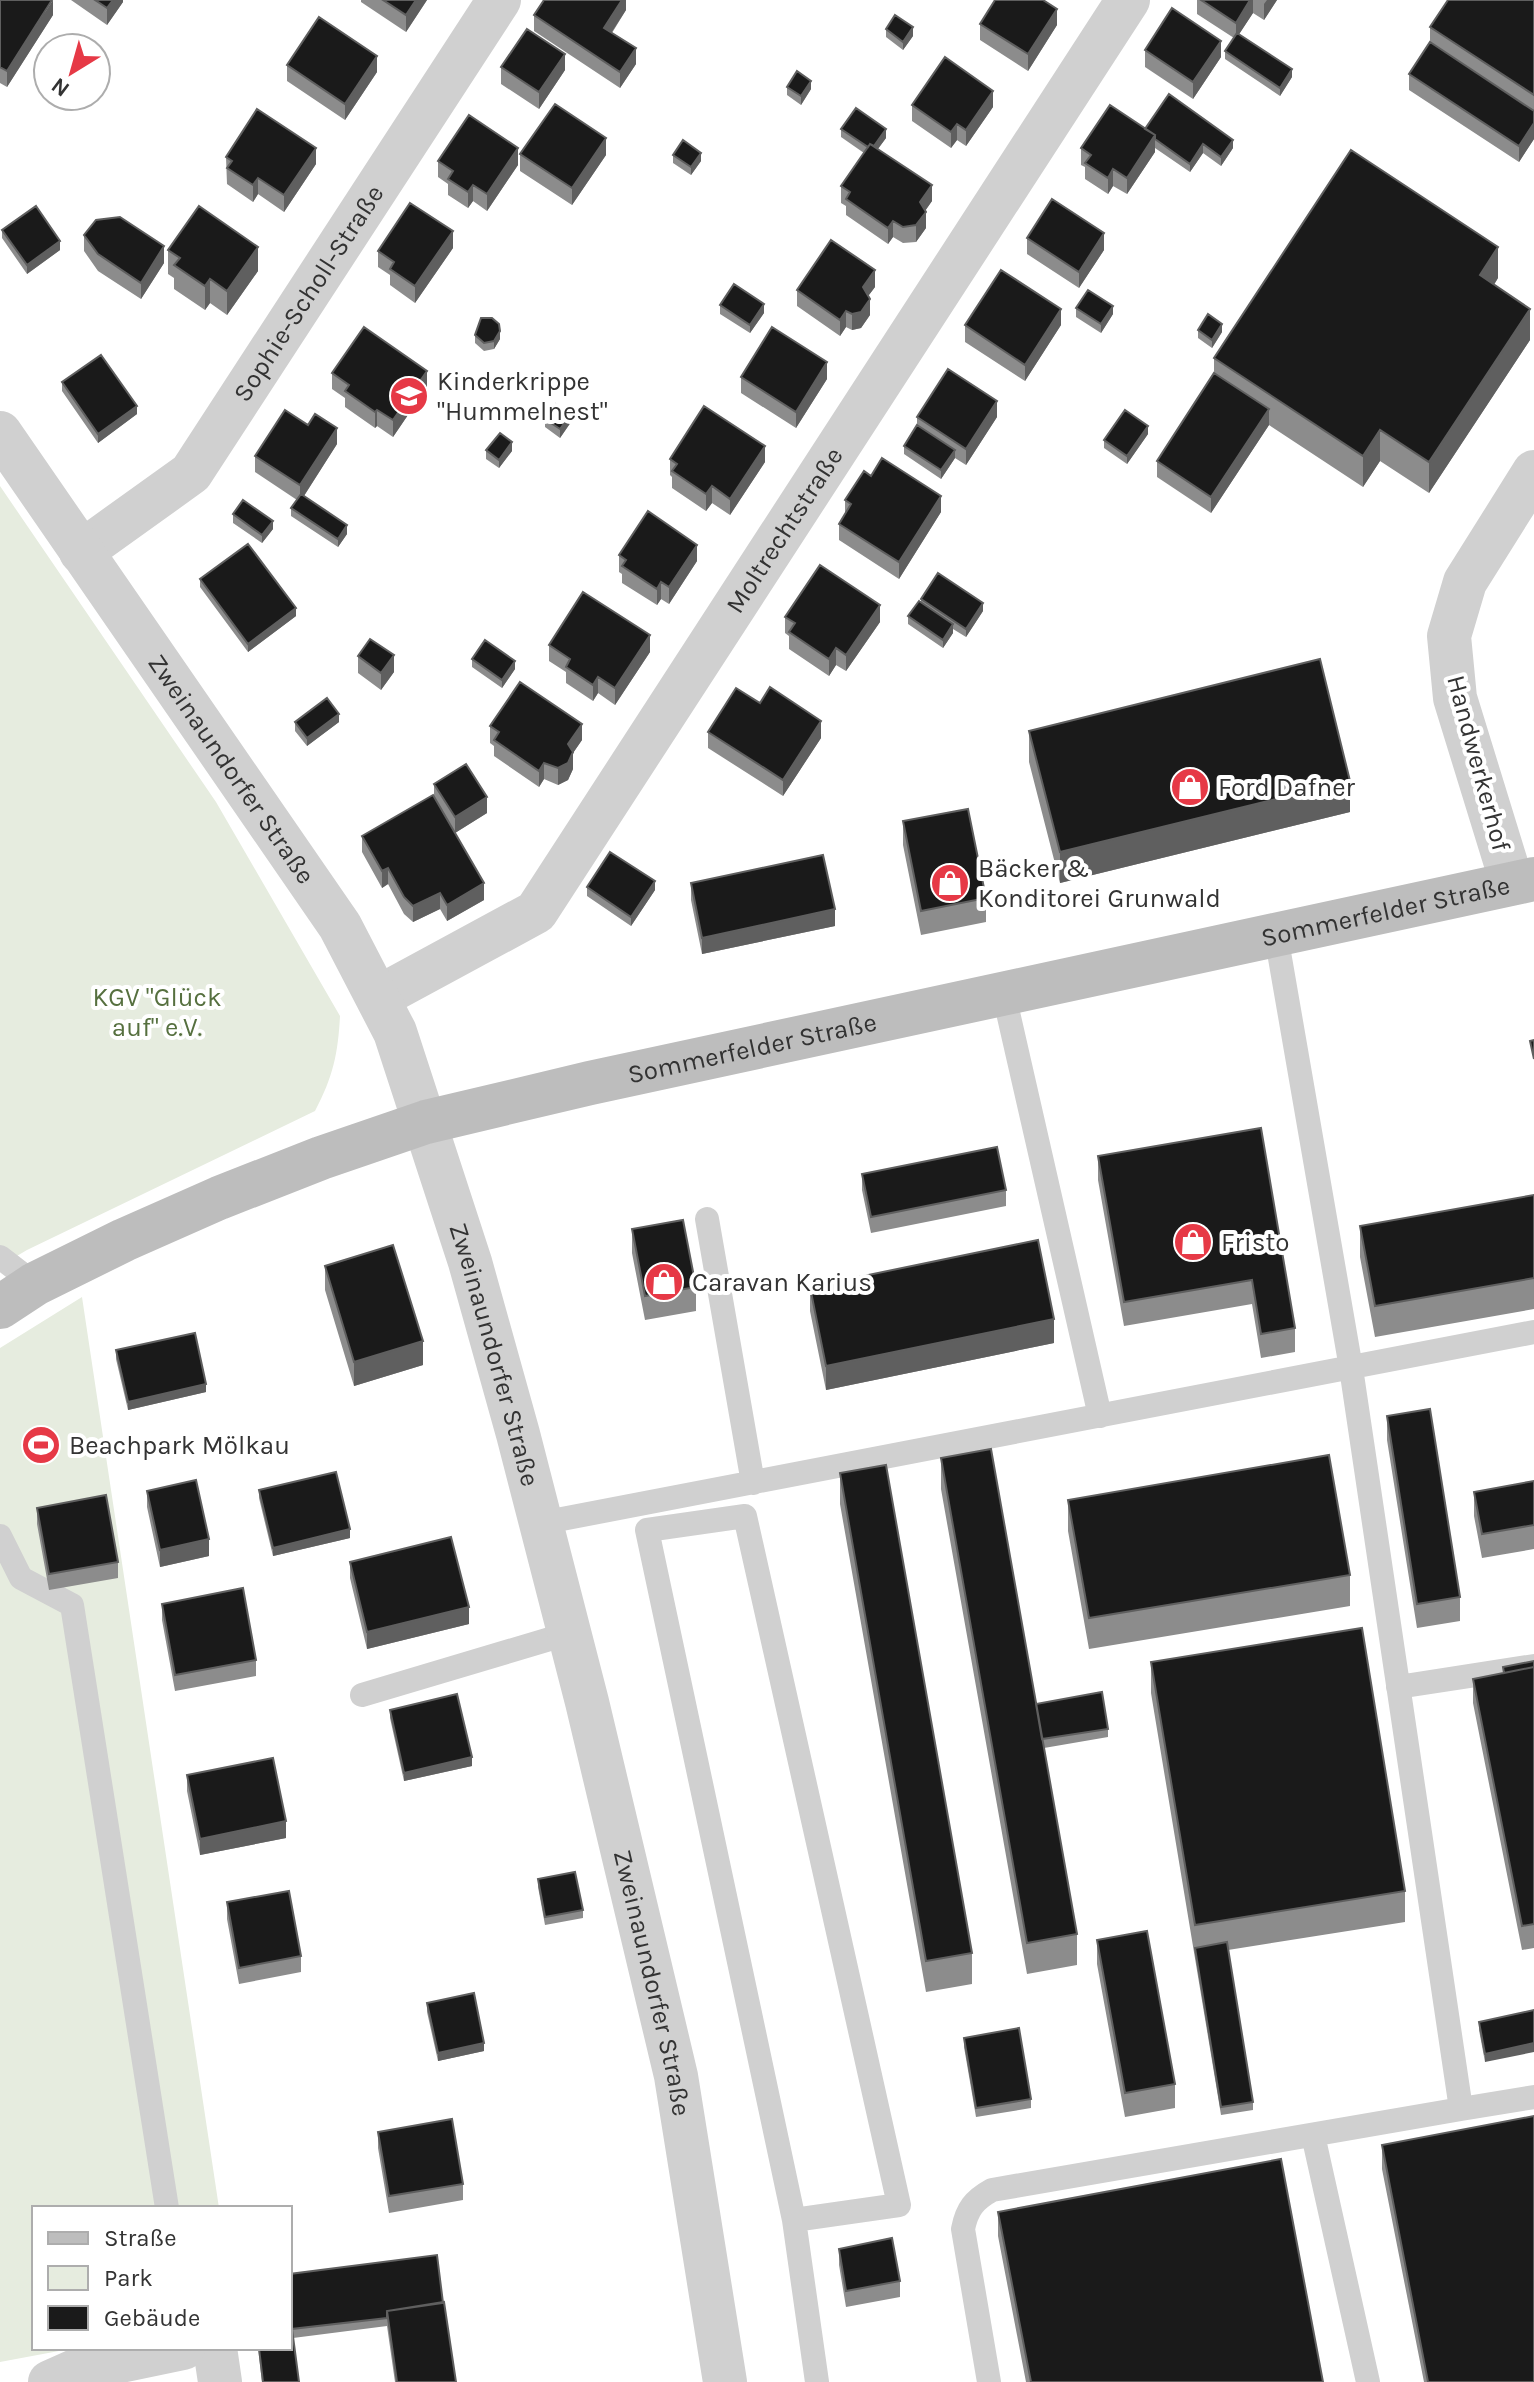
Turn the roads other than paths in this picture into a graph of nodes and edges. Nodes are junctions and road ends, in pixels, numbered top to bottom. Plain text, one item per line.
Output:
1 (499, 0) edge
2 (1128, 0) edge
3 (0, 433) edge
4 (1534, 472) edge
5 (81, 552) junction
6 (1523, 881) edge
7 (1276, 935) junction
8 (1004, 995) junction
9 (379, 997) junction
10 (426, 1122) junction
11 (707, 1219) dead end
12 (0, 1257) edge
13 (18, 1296) edge
14 (1534, 1332) edge
15 (1351, 1368) junction
16 (1100, 1416) junction
17 (753, 1483) junction
18 (541, 1523) junction
19 (0, 1536) edge
20 (570, 1633) junction
21 (1534, 1666) edge
22 (1398, 1687) junction
23 (362, 1695) dead end
24 (1534, 2097) edge
25 (1461, 2109) junction
26 (1313, 2135) junction
27 (167, 2206) edge
28 (794, 2220) junction
29 (173, 2350) edge
30 (215, 2350) edge
31 (50, 2382) edge
32 (220, 2382) edge
33 (725, 2382) edge
34 (817, 2382) edge
35 (989, 2382) edge
36 (1368, 2382) edge

1 - 5 street, Sophie-Scholl-Straße
2 - 9 street, Moltrechtstraße
3 - 5 street, Zweinaundorfer Straße
4 - 6 street, Handwerkerhof
5 - 9 street, Zweinaundorfer Straße
6 - 7 main road, Sommerfelder Straße
7 - 8 main road, Sommerfelder Straße
7 - 15 lane
8 - 10 main road, Sommerfelder Straße
8 - 16 lane
9 - 10 street, Zweinaundorfer Straße
10 - 13 main road, Sommerfelder Straße
10 - 18 street, Zweinaundorfer Straße
11 - 17 lane
12 - 13 lane
14 - 15 lane
15 - 16 lane
15 - 22 lane
16 - 17 lane
17 - 18 lane
18 - 20 street, Zweinaundorfer Straße
19 - 27 lane
20 - 23 lane
20 - 33 street, Zweinaundorfer Straße
21 - 22 lane
22 - 25 lane
24 - 25 lane
25 - 26 lane
26 - 35 lane
26 - 36 lane
28 - 28 lane
28 - 34 lane
29 - 31 street
30 - 32 street

